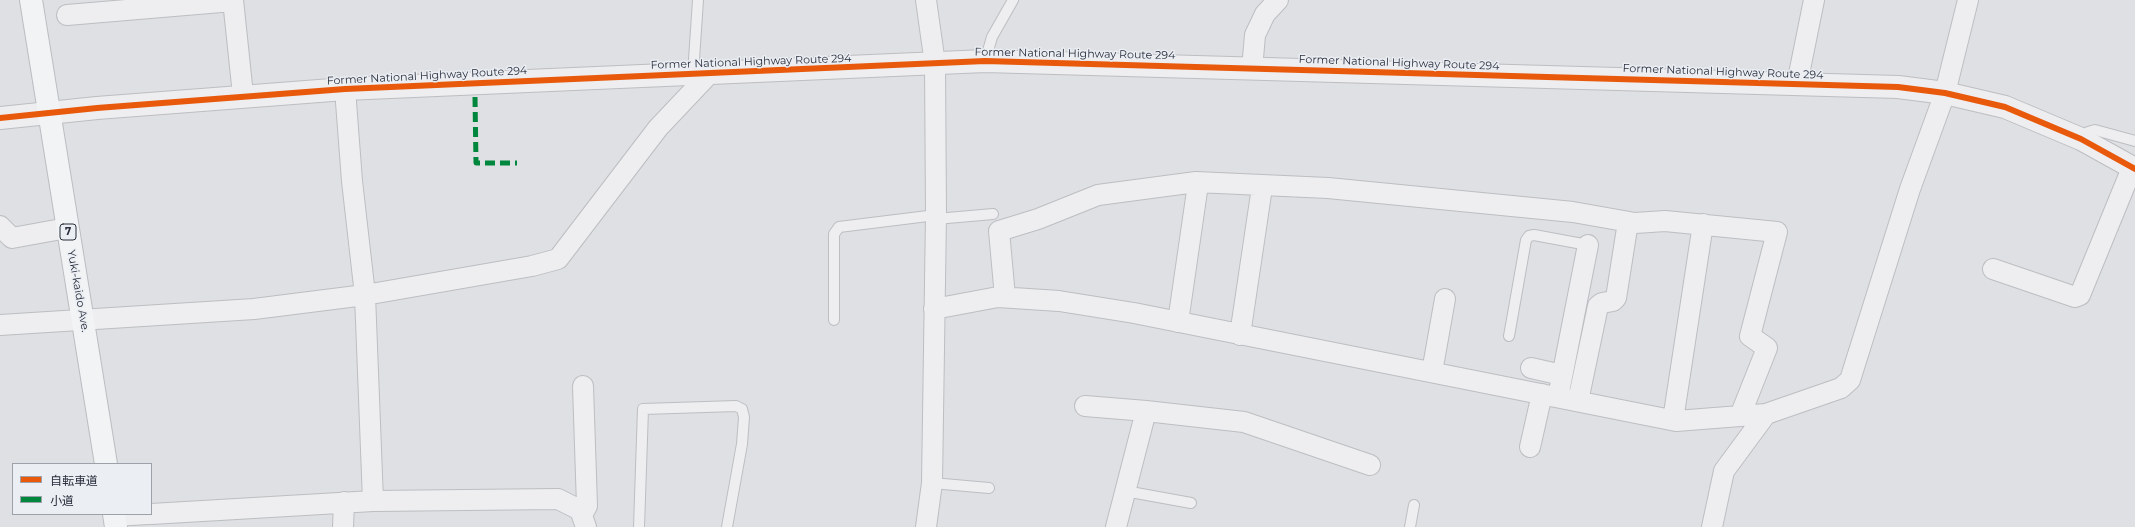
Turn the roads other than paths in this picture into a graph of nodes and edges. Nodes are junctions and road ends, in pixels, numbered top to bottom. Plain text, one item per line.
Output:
1 (31, 0) edge
2 (698, 0) edge
3 (926, 0) edge
4 (1013, 0) edge
5 (1278, 0) edge
6 (1814, 0) edge
7 (1968, 0) edge
8 (233, 1) edge
9 (67, 14) dead end
10 (985, 61) junction
11 (935, 64) junction
12 (1252, 68) junction
13 (702, 74) junction
14 (1798, 84) junction
15 (345, 89) junction
16 (1945, 93) junction
17 (243, 95) junction
18 (48, 114) junction
19 (0, 118) edge
20 (2080, 139) junction
21 (2135, 141) edge
22 (2133, 169) edge
23 (1197, 191) dead end
24 (1261, 194) dead end
25 (993, 214) dead end
26 (936, 217) junction
27 (1628, 222) junction
28 (1703, 224) junction
29 (0, 226) edge
30 (67, 228) junction
31 (1588, 245) joint
32 (1993, 269) dead end
33 (365, 295) junction
34 (1005, 297) junction
35 (1445, 299) dead end
36 (934, 309) junction
37 (82, 320) junction
38 (834, 320) dead end
39 (1178, 322) junction
40 (0, 325) edge
41 (1240, 335) junction
42 (1509, 336) dead end
43 (1531, 368) dead end
44 (1432, 372) junction
45 (1562, 375) junction
46 (583, 386) dead end
47 (1550, 396) junction
48 (1578, 401) junction
49 (1086, 406) dead end
50 (1146, 411) junction
51 (1766, 414) junction
52 (1740, 416) junction
53 (1673, 420) junction
54 (1530, 446) dead end
55 (106, 463) edge
56 (1370, 466) dead end
57 (932, 483) junction
58 (989, 488) dead end
59 (1125, 491) junction
60 (373, 501) junction
61 (344, 502) junction
62 (1191, 503) dead end
63 (1414, 505) dead end
64 (152, 514) edge
65 (141, 515) edge
66 (115, 519) edge
67 (584, 521) edge
68 (343, 527) edge
69 (639, 527) edge
70 (727, 527) edge
71 (926, 527) edge
72 (1116, 527) edge
73 (1410, 527) edge
74 (1712, 527) edge

1 - 18 main road, Yuki-kaido Ave. / 7
2 - 13 lane
3 - 11 street
4 - 10 lane
5 - 12 street
6 - 14 street
7 - 16 street
8 - 9 street
8 - 17 street
10 - 11 street, Former National Highway Route 294
10 - 12 street, Former National Highway Route 294
11 - 13 street, Former National Highway Route 294
11 - 26 street
12 - 14 street, Former National Highway Route 294
13 - 15 street, Former National Highway Route 294
13 - 33 street
14 - 16 street, Former National Highway Route 294
15 - 17 street, Former National Highway Route 294
15 - 33 street
16 - 20 street, Former National Highway Route 294
16 - 51 street
17 - 18 street, Former National Highway Route 294
18 - 19 street, Former National Highway Route 294
18 - 30 main road, Yuki-kaido Ave. / 7
20 - 21 lane
20 - 22 street, Former National Highway Route 294
22 - 32 street
23 - 39 street
24 - 41 street
25 - 26 lane
26 - 36 street
26 - 38 lane
27 - 28 street
27 - 34 street
27 - 48 street
28 - 52 street
28 - 53 street
29 - 30 street
30 - 37 main road, Yuki-kaido Ave. / 7
31 - 42 lane
31 - 45 street
33 - 37 street
33 - 60 street
34 - 36 street
34 - 39 street
35 - 44 street
36 - 57 street
37 - 40 street
37 - 55 main road, Yuki-kaido Ave. / 7
39 - 41 street
41 - 44 street
43 - 45 street
44 - 47 street
45 - 47 street
46 - 67 street
47 - 48 street
47 - 54 street
48 - 53 street
49 - 50 street
50 - 56 street
50 - 59 street
51 - 52 street
51 - 74 street
52 - 53 street
57 - 58 lane
57 - 71 street
59 - 62 lane
59 - 72 street
60 - 61 street
60 - 67 street
61 - 64 street
61 - 68 street
63 - 73 lane
65 - 66 street
69 - 70 lane

